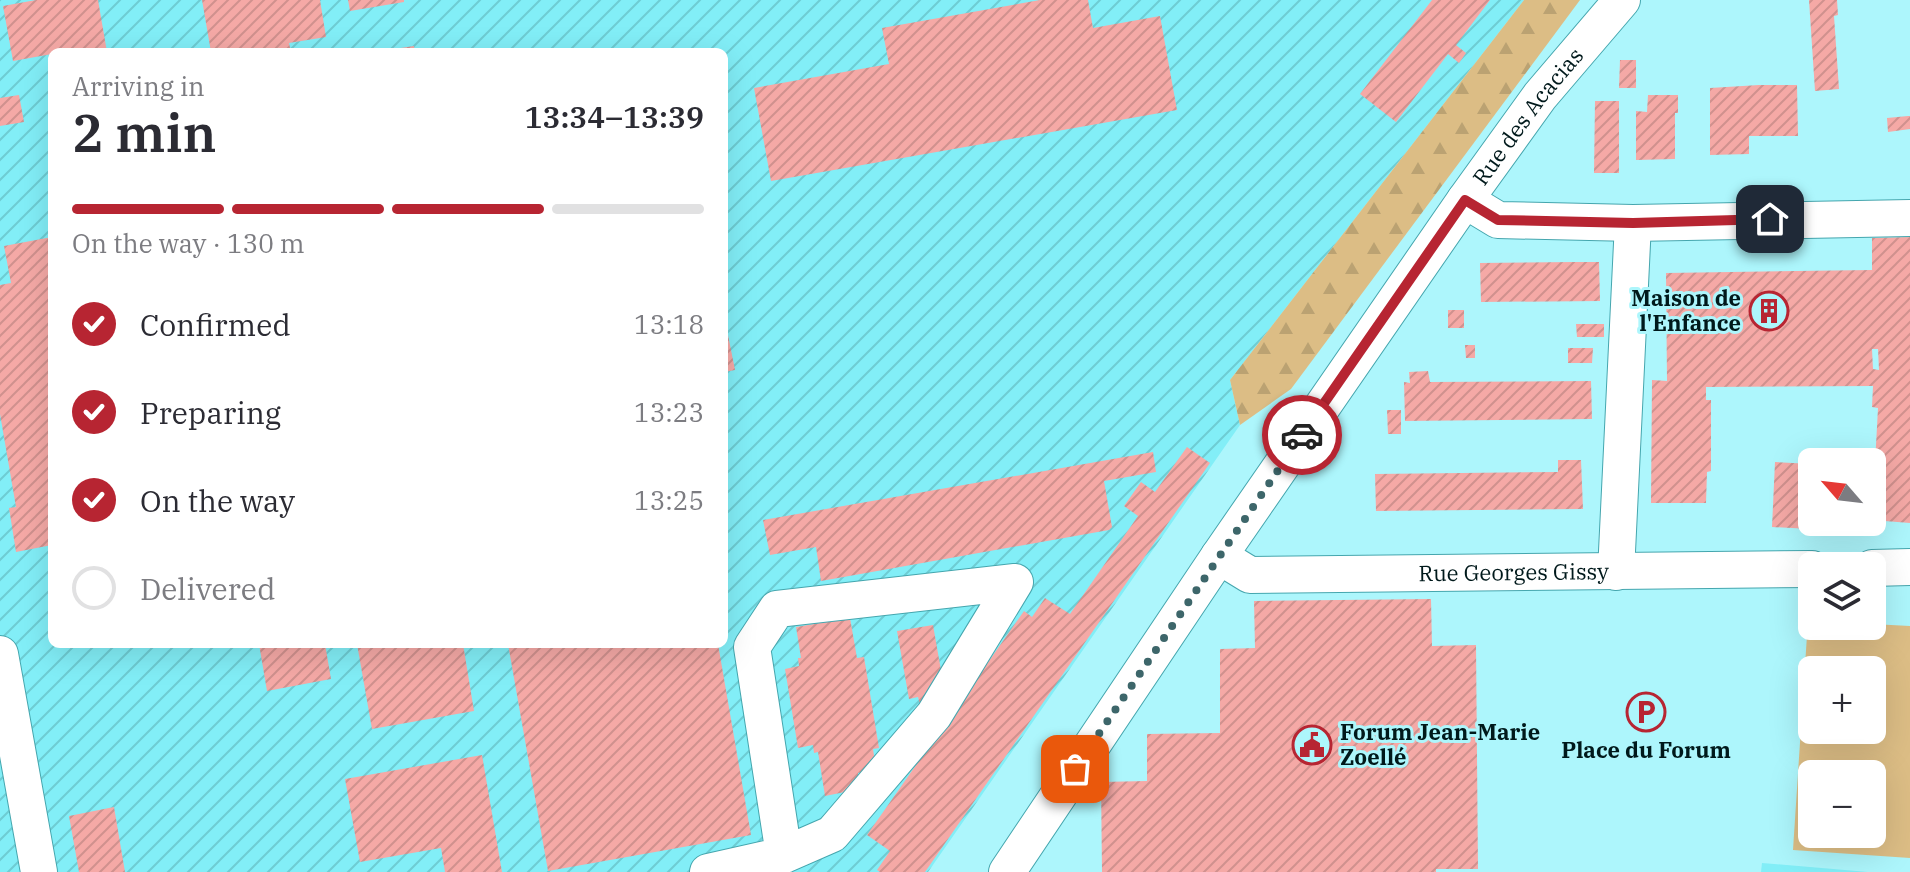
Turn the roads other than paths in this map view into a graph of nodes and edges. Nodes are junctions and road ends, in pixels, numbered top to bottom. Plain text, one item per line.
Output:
1 (1622, 0) edge
2 (1465, 200) junction
3 (1910, 218) edge
4 (1633, 223) junction
5 (1219, 556) junction
6 (1910, 567) edge
7 (1886, 568) edge
8 (1798, 569) edge
9 (1616, 572) junction
10 (0, 654) edge
11 (784, 855) junction
12 (39, 872) edge
13 (708, 872) edge
14 (1007, 872) edge

1 - 2 street, Rue des Acacias
2 - 4 street
2 - 5 street, Rue des Acacias
3 - 4 street
4 - 9 street
5 - 9 street, Rue Georges Gissy
5 - 14 street, Rue des Acacias
6 - 7 street
8 - 9 street, Rue Georges Gissy
10 - 12 street
11 - 11 street
11 - 13 street

